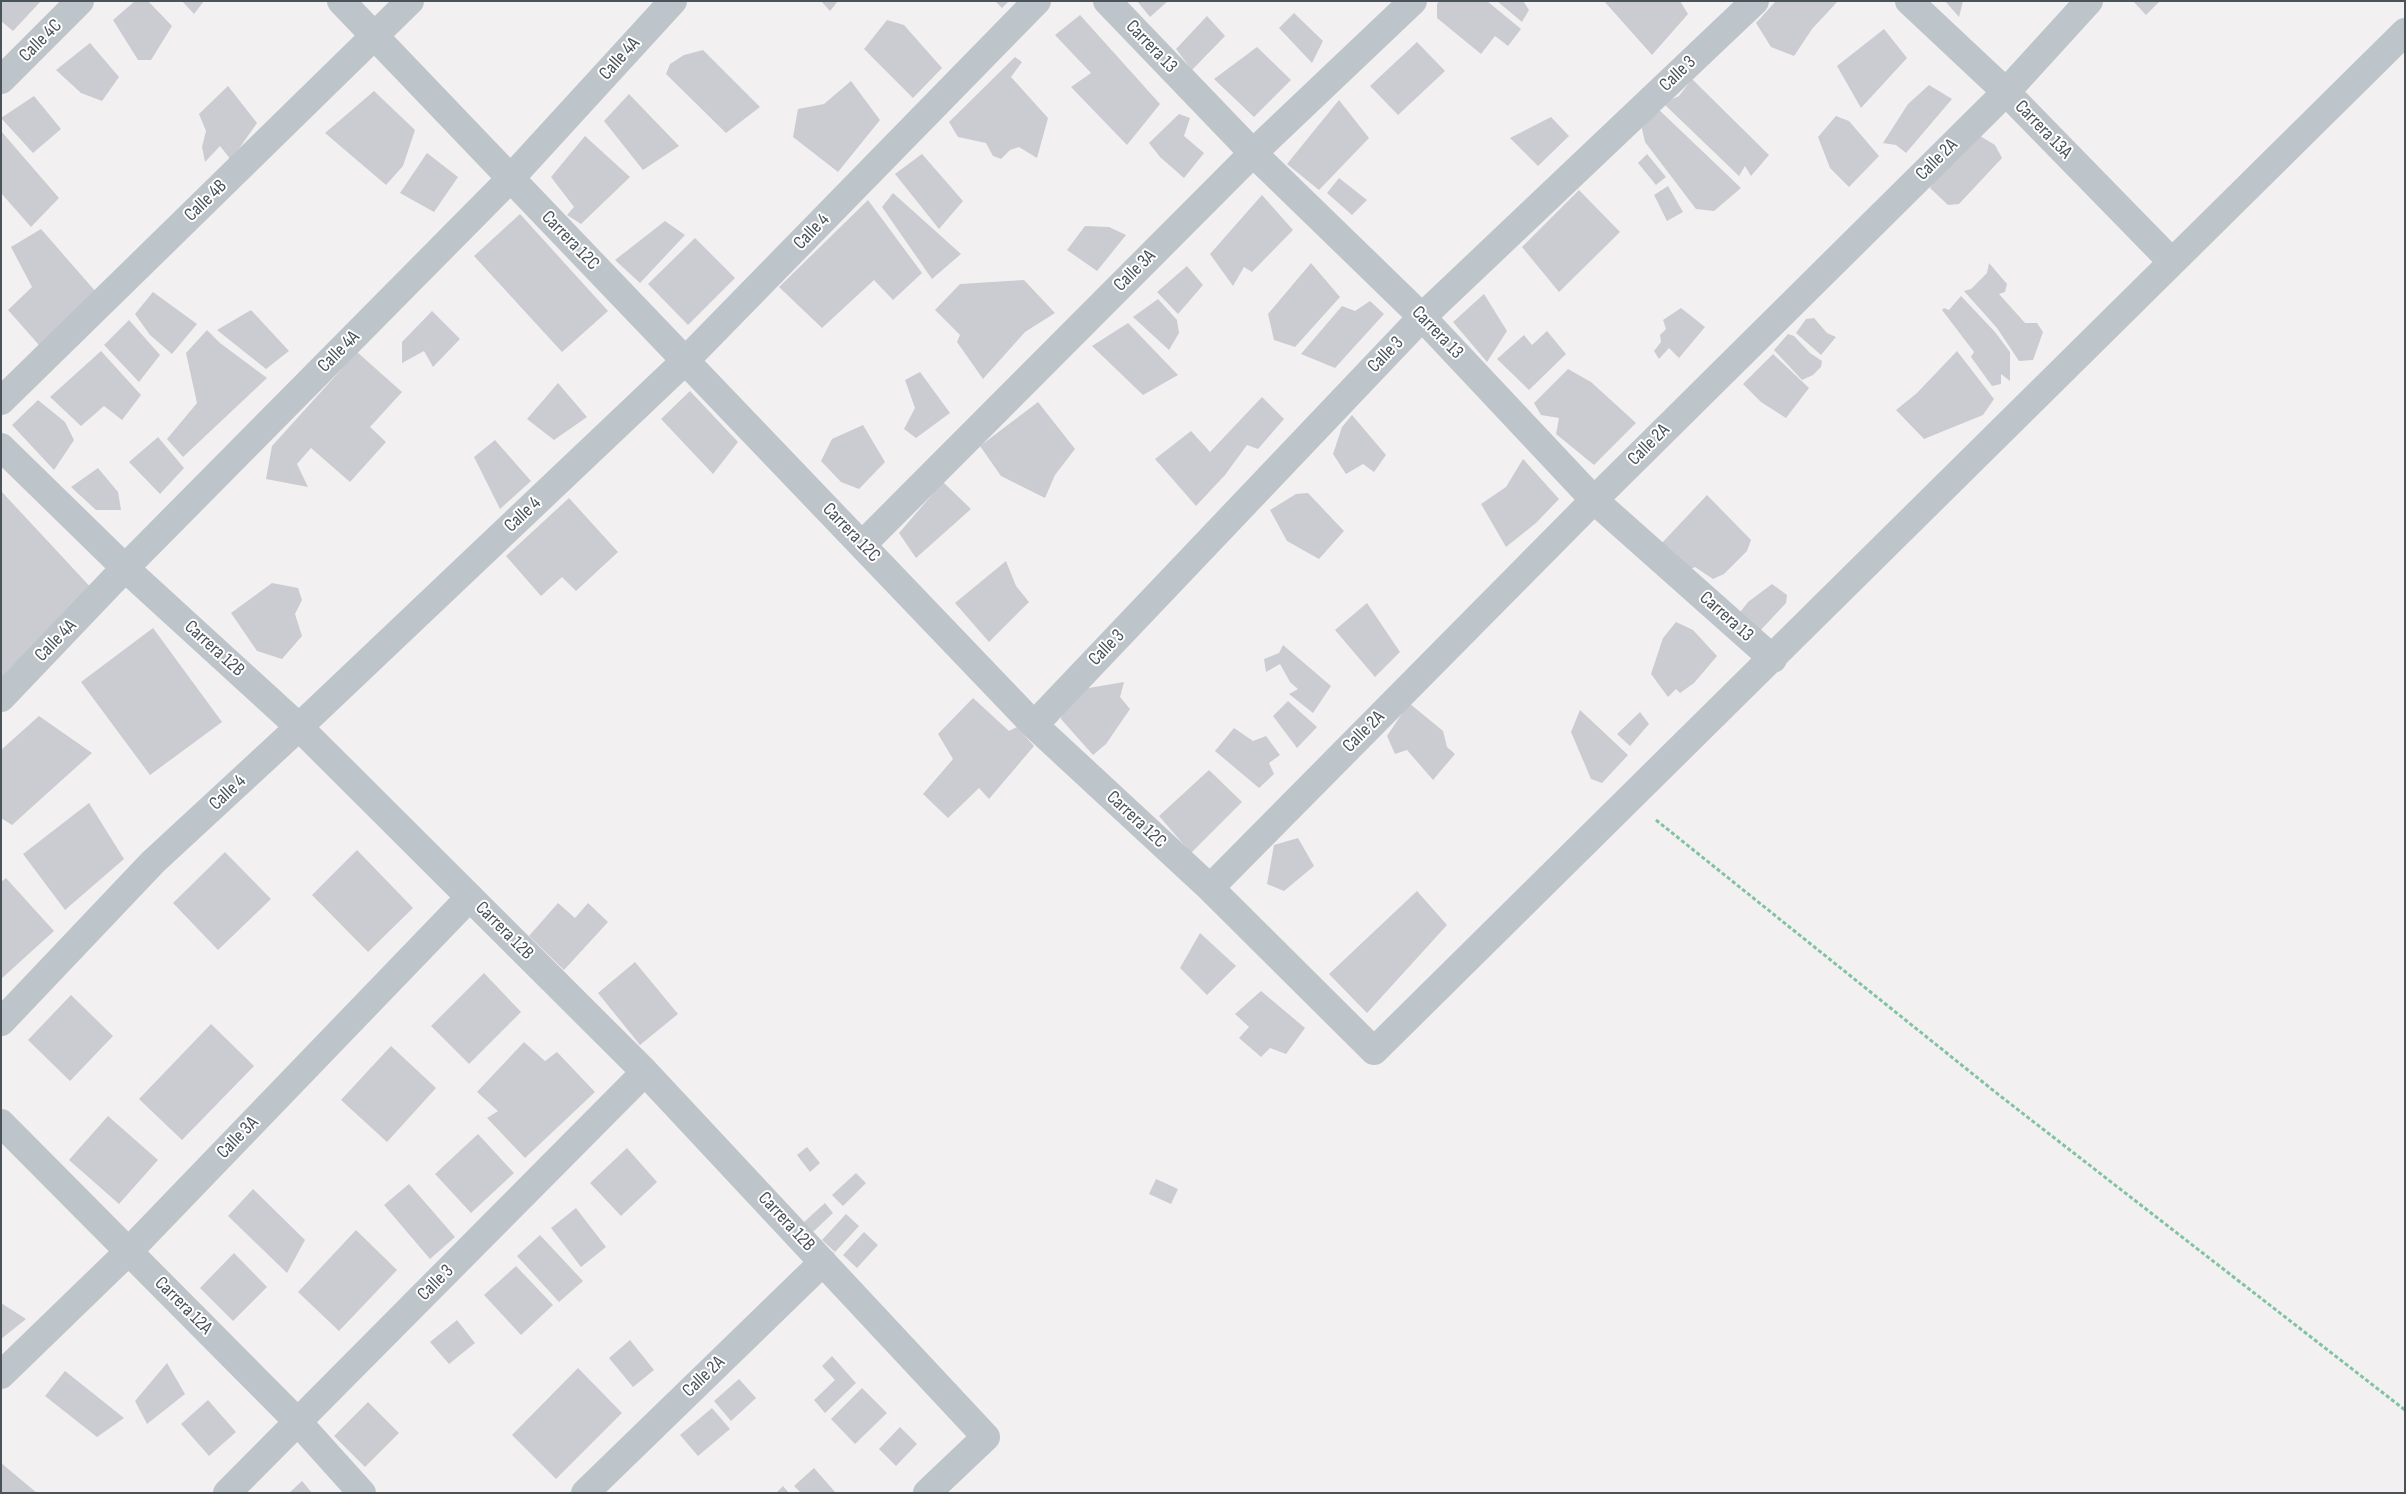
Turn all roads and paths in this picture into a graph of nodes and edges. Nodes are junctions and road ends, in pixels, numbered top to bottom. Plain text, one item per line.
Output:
1 (80, 1) edge
2 (341, 1) edge
3 (410, 1) edge
4 (673, 1) edge
5 (1037, 1) edge
6 (1107, 1) edge
7 (1413, 1) edge
8 (1755, 1) edge
9 (1909, 1) edge
10 (2089, 1) edge
11 (2405, 32) edge
12 (375, 36) junction
13 (1, 80) edge
14 (2006, 92) junction
15 (1253, 153) junction
16 (510, 179) junction
17 (2172, 262) junction
18 (1422, 317) junction
19 (686, 360) junction
20 (1, 401) edge
21 (1, 447) edge
22 (1594, 500) junction
23 (862, 545) junction
24 (125, 568) junction
25 (1773, 659) junction
26 (1, 698) edge
27 (1034, 725) junction
28 (300, 727) junction
29 (1630, 800) junction
30 (1210, 888) junction
31 (470, 897) junction
32 (1, 1022) edge
33 (646, 1072) junction
34 (1, 1123) edge
35 (129, 1251) junction
36 (823, 1262) junction
37 (1, 1375) edge
38 (2405, 1410) edge
39 (298, 1422) junction
40 (227, 1493) edge
41 (362, 1493) edge
42 (585, 1493) edge
43 (927, 1493) edge

1 - 13 street, Calle 4C
2 - 12 street, Carrera 12C
3 - 12 street, Calle 4B
4 - 16 street, Calle 4A
5 - 19 street, Calle 4
6 - 15 street, Carrera 13
7 - 15 street, Calle 3A
8 - 18 street, Calle 3
9 - 14 street, Carrera 13A
10 - 14 street, Calle 2A
11 - 17 street
12 - 16 street, Carrera 12C
12 - 20 street, Calle 4B
14 - 17 street, Carrera 13A
14 - 22 street, Calle 2A
15 - 18 street, Carrera 13
15 - 23 street, Calle 3A
16 - 19 street, Carrera 12C
16 - 24 street, Calle 4A
17 - 25 street
18 - 22 street, Carrera 13
18 - 27 street, Calle 3
19 - 23 street, Carrera 12C
19 - 28 street, Calle 4
21 - 24 street, Carrera 12B
22 - 25 street, Carrera 13
22 - 30 street, Calle 2A
23 - 27 street, Carrera 12C
24 - 26 street, Calle 4A
24 - 28 street, Carrera 12B
25 - 29 street
27 - 30 street, Carrera 12C
28 - 31 street, Carrera 12B
28 - 32 street, Calle 4
29 - 30 street, Carrera 12C
29 - 38 path
31 - 33 street, Carrera 12B
31 - 35 street, Calle 3A
33 - 36 street, Carrera 12B
33 - 39 street, Calle 3
34 - 35 street, Carrera 12A
35 - 37 street, Calle 3A
35 - 39 street, Carrera 12A
36 - 42 street, Calle 2A
36 - 43 street, Carrera 12B
39 - 40 street, Calle 3
39 - 41 street, Carrera 12A

